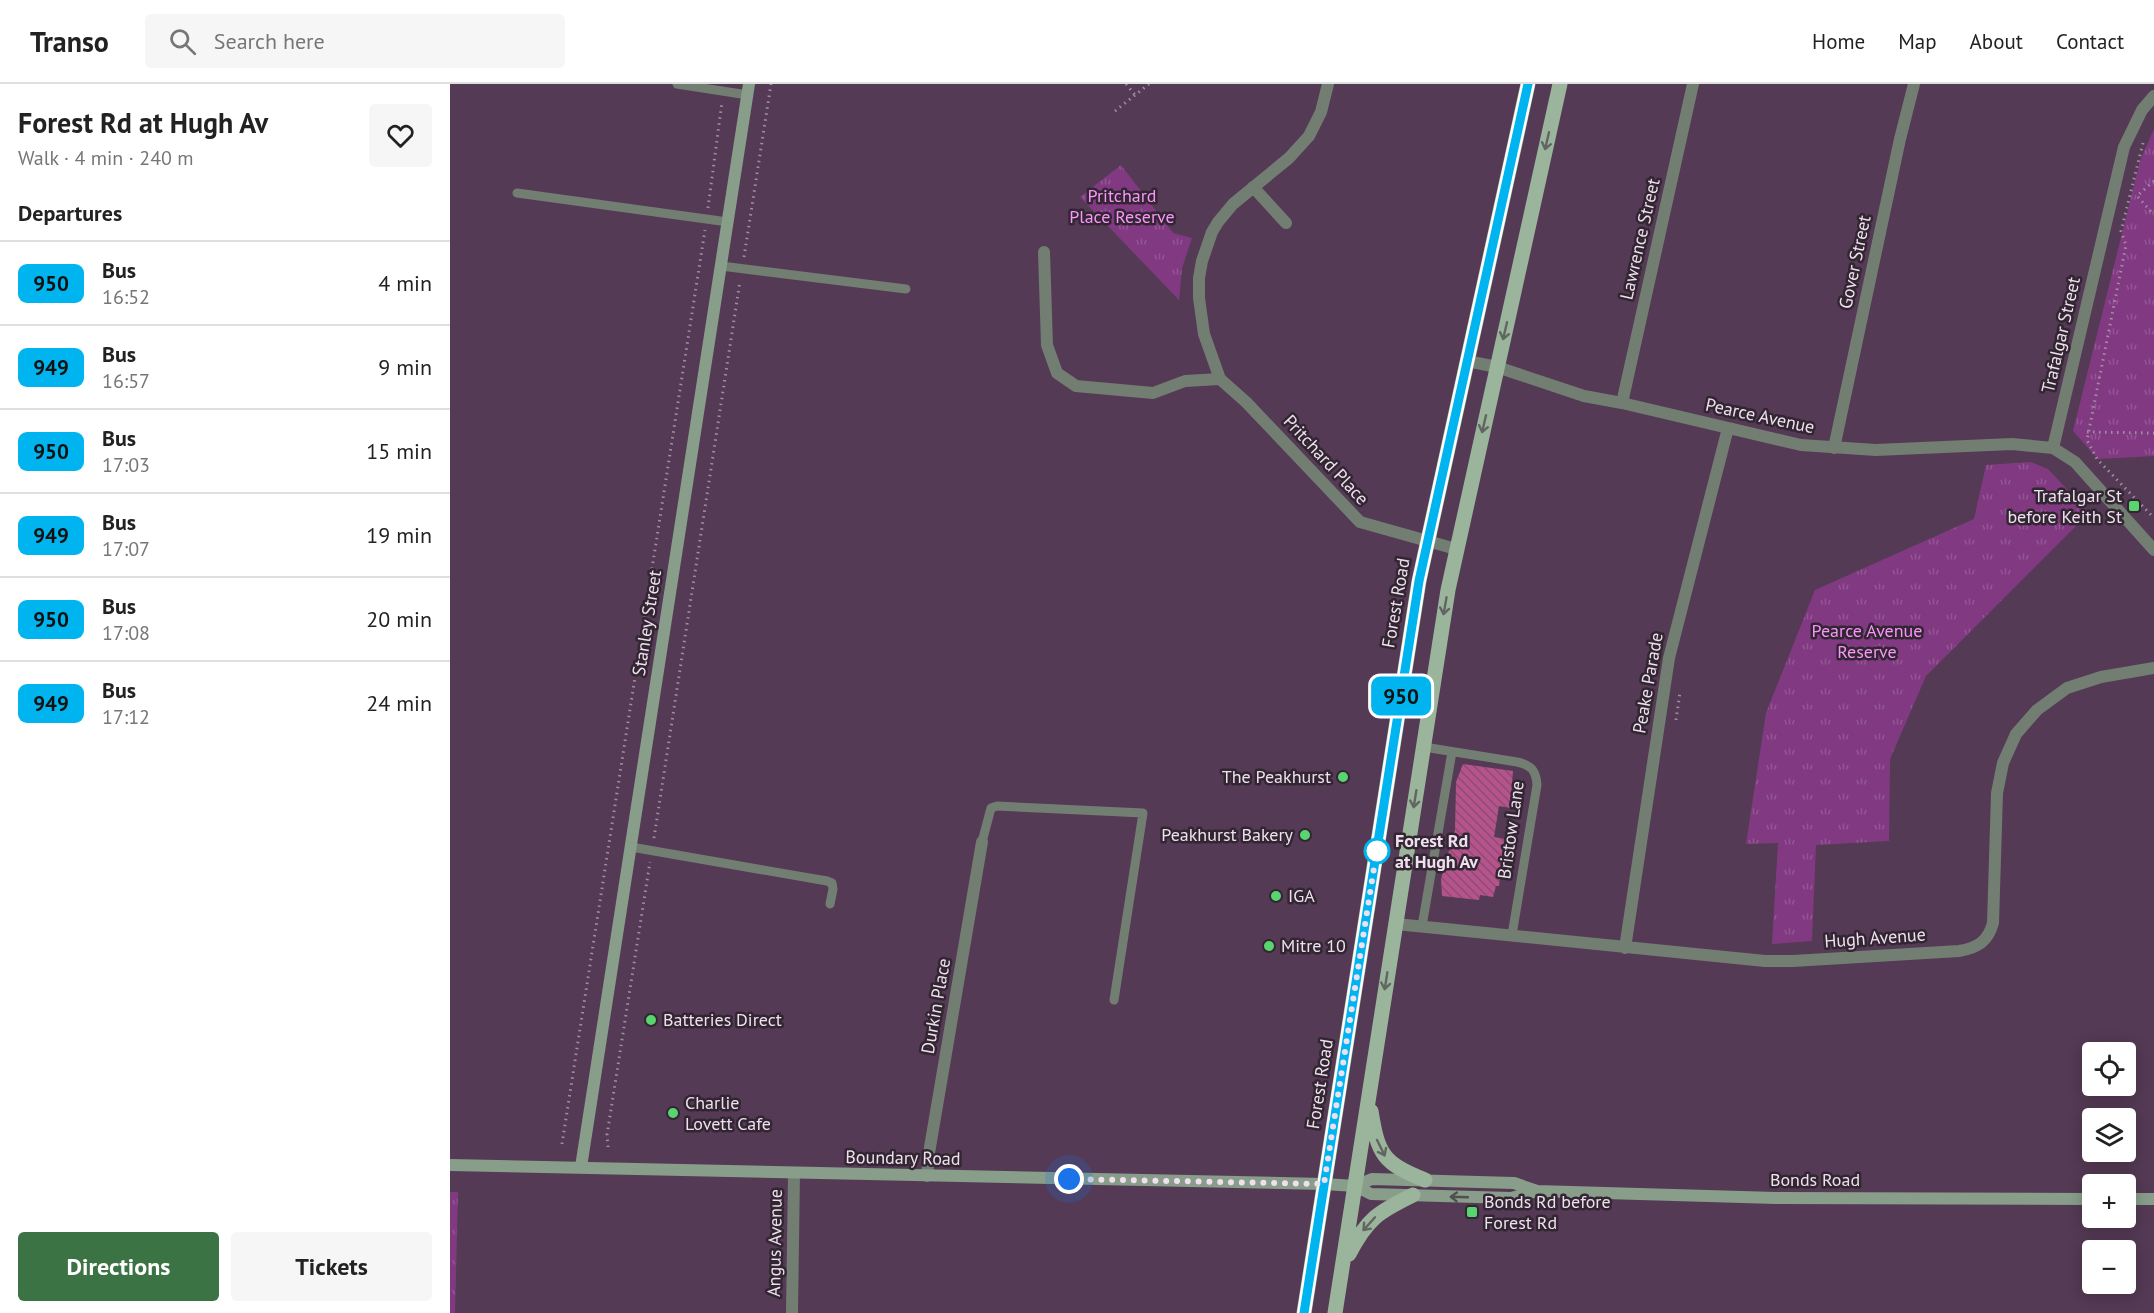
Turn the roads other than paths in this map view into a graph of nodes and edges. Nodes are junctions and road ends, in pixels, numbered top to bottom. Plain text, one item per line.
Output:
1 (677, 84) edge
2 (1328, 84) edge
3 (1528, 84) edge
4 (1560, 84) edge
5 (1693, 84) edge
6 (1914, 84) edge
7 (749, 89) edge
8 (2154, 96) edge
9 (1252, 187) junction
10 (517, 193) dead end
11 (728, 222) junction
12 (1286, 223) dead end
13 (1044, 252) dead end
14 (721, 266) junction
15 (906, 289) dead end
16 (1467, 361) junction
17 (1497, 367) junction
18 (1220, 379) junction
19 (1622, 403) junction
20 (1728, 428) junction
21 (1834, 448) junction
22 (2053, 448) junction
23 (1427, 542) junction
24 (1456, 549) junction
25 (2154, 550) edge
26 (2154, 668) edge
27 (1424, 747) junction
28 (1452, 752) junction
29 (982, 842) joint
30 (631, 848) junction
31 (831, 904) dead end
32 (1396, 924) junction
33 (1422, 926) junction
34 (1512, 935) junction
35 (1625, 948) junction
36 (1114, 1000) dead end
37 (1369, 1093) junction
38 (450, 1165) edge
39 (581, 1167) junction
40 (794, 1174) junction
41 (927, 1176) junction
42 (1425, 1180) junction
43 (1324, 1184) junction
44 (1355, 1186) junction
45 (1537, 1191) junction
46 (1413, 1195) junction
47 (2154, 1198) edge
48 (2082, 1199) edge
49 (2136, 1199) edge
50 (1342, 1269) junction
51 (792, 1313) edge
52 (1304, 1313) edge
53 (1335, 1313) edge

1 - 7 lane
2 - 9 street, Pritchard Place
3 - 16 main road, Forest Road
4 -> 17 main road
5 - 19 street, Lawrence Street
6 - 21 street, Gover Street
7 - 11 main road, Stanley Street
8 - 22 street, Trafalgar Street
9 - 12 street
9 - 18 street, Pritchard Place
10 - 11 lane
11 - 14 main road, Stanley Street
13 - 18 street
14 - 15 lane
14 - 30 main road, Stanley Street
16 - 17 street, Pearce Avenue
16 - 23 main road, Forest Road
17 - 19 street, Pearce Avenue
17 -> 24 main road
18 - 23 street, Pritchard Place
19 - 20 street, Pearce Avenue
20 - 21 street, Pearce Avenue
20 - 35 street, Peake Parade
21 - 22 street, Pearce Avenue
22 - 25 street
23 - 24 street, Pritchard Place
23 - 43 main road, Forest Road
24 -> 27 main road
26 - 35 street, Hugh Avenue
27 - 28 lane, Bristow Lane
27 -> 32 main road
28 - 33 lane
28 - 34 lane, Bristow Lane
29 - 36 lane
29 - 41 street, Durkin Place
30 - 31 lane
30 - 39 main road, Stanley Street
32 - 33 street, Hugh Avenue
32 -> 37 main road
33 - 34 street, Hugh Avenue
34 - 35 street, Hugh Avenue
37 -> 42 main road
37 - 44 main road
38 - 39 main road, Boundary Road
39 - 40 main road, Boundary Road
40 - 41 main road, Boundary Road
40 - 51 street, Angus Avenue
41 - 43 main road, Boundary Road
42 - 44 main road, Bonds Road
42 - 45 main road, Bonds Road
43 - 44 main road, Boundary Road
43 - 52 main road, Forest Road
44 - 46 main road, Bonds Road
44 - 50 main road
45 -> 46 main road, Bonds Road
45 - 48 main road, Bonds Road
46 -> 50 main road
47 - 49 main road
50 - 53 main road

